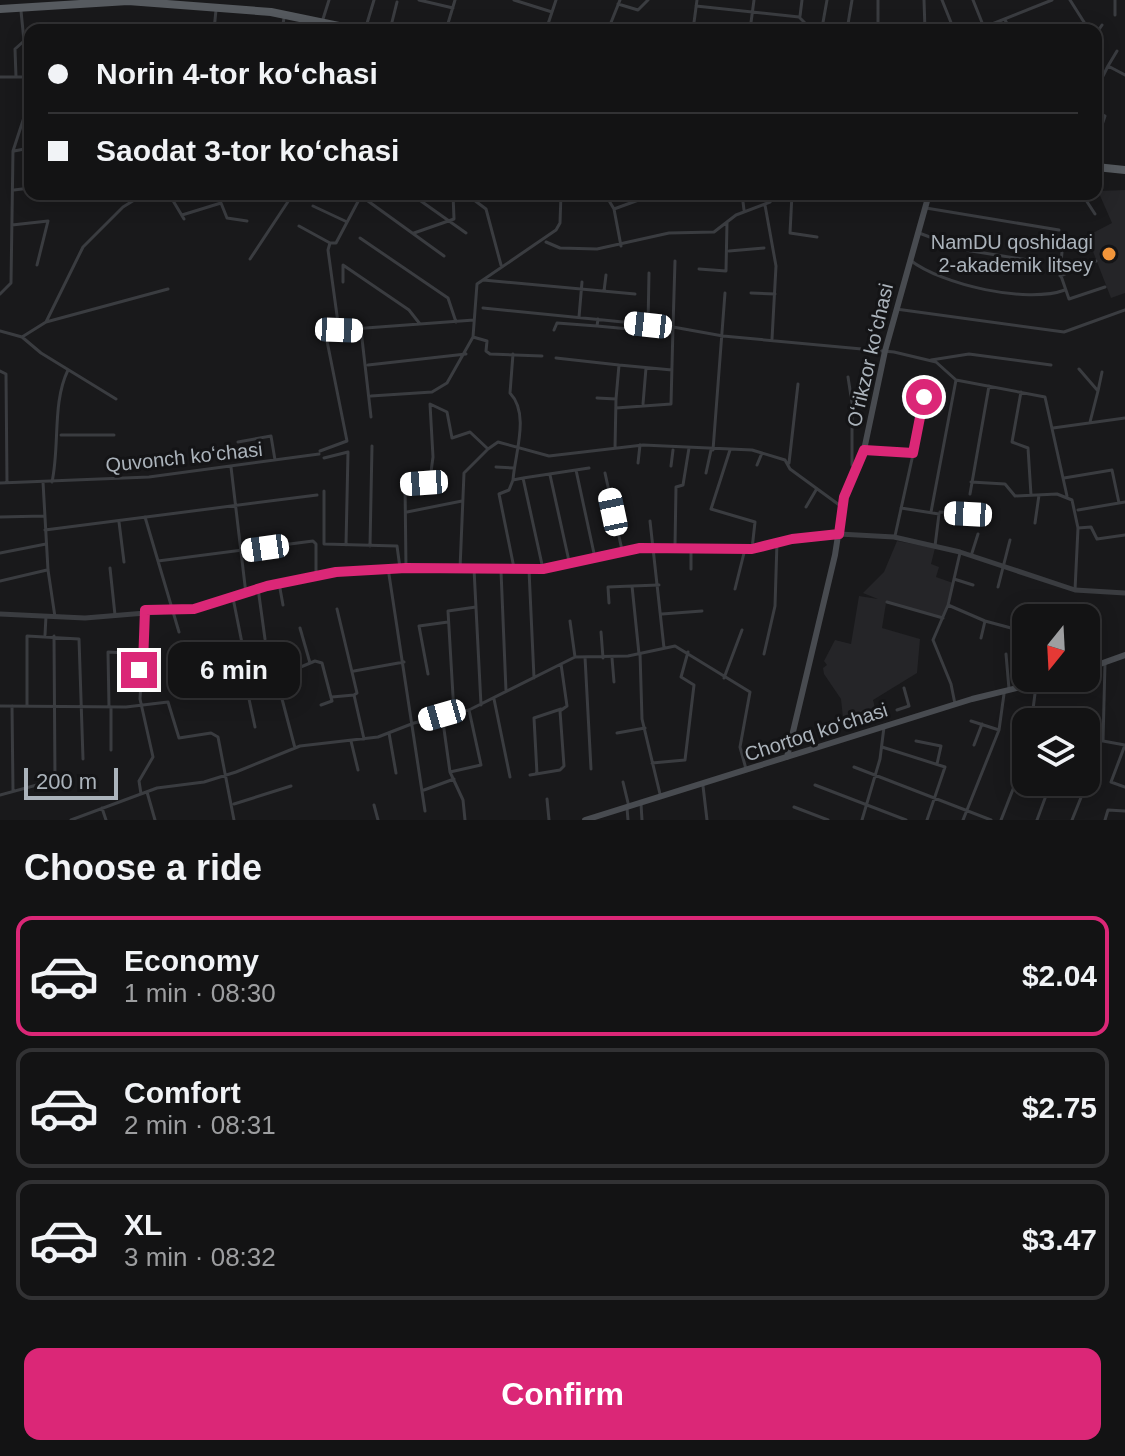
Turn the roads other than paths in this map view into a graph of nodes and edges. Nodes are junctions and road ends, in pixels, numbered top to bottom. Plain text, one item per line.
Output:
1 (329, 0) edge
2 (374, 0) edge
3 (419, 0) edge
4 (455, 0) edge
5 (514, 0) edge
6 (556, 0) edge
7 (648, 0) edge
8 (697, 0) edge
9 (754, 0) edge
10 (802, 0) edge
11 (827, 0) edge
12 (852, 0) edge
13 (878, 0) edge
14 (922, 0) edge
15 (942, 0) edge
16 (973, 0) edge
17 (1052, 0) edge
18 (1070, 0) edge
19 (1115, 0) edge
20 (156, 2) edge
21 (397, 2) edge
22 (530, 2) edge
23 (619, 2) edge
24 (696, 6) junction
25 (216, 7) junction
26 (21, 8) junction
27 (453, 8) junction
28 (0, 9) edge
29 (552, 12) junction
30 (753, 12) junction
31 (284, 14) junction
32 (1115, 15) dead end
33 (800, 17) junction
34 (1005, 20) junction
35 (323, 21) junction
36 (215, 24) edge
37 (283, 24) edge
38 (335, 24) edge
39 (367, 24) edge
40 (392, 24) edge
41 (448, 24) edge
42 (548, 24) edge
43 (610, 24) edge
44 (694, 24) edge
45 (751, 24) edge
46 (806, 24) edge
47 (823, 24) edge
48 (848, 24) edge
49 (878, 24) edge
50 (924, 24) edge
51 (952, 24) edge
52 (982, 24) edge
53 (996, 24) edge
54 (1007, 24) edge
55 (1085, 24) edge
56 (1117, 51) dead end
57 (1108, 66) junction
58 (1125, 75) edge
59 (0, 77) edge
60 (16, 77) junction
61 (24, 77) edge
62 (1102, 78) edge
63 (24, 120) edge
64 (24, 149) edge
65 (13, 151) junction
66 (1102, 168) edge
67 (1125, 170) edge
68 (24, 189) edge
69 (13, 190) junction
70 (134, 200) edge
71 (173, 200) edge
72 (289, 200) edge
73 (359, 200) edge
74 (369, 200) edge
75 (419, 200) edge
76 (454, 200) edge
77 (474, 200) edge
78 (561, 200) edge
79 (609, 200) edge
80 (635, 200) edge
81 (743, 200) edge
82 (770, 200) edge
83 (792, 200) edge
84 (928, 200) edge
85 (1086, 200) edge
86 (765, 204) junction
87 (313, 206) dead end
88 (926, 208) junction
89 (614, 209) junction
90 (745, 211) junction
91 (1095, 214) dead end
92 (247, 221) dead end
93 (345, 221) junction
94 (448, 222) junction
95 (727, 223) junction
96 (12, 225) junction
97 (299, 226) dead end
98 (1059, 230) dead end
99 (412, 233) junction
100 (466, 233) dead end
101 (919, 233) junction
102 (817, 237) dead end
103 (360, 238) dead end
104 (545, 240) junction
105 (330, 243) junction
106 (621, 246) junction
107 (764, 248) dead end
108 (729, 251) junction
109 (1062, 252) dead end
110 (444, 256) dead end
111 (250, 259) dead end
112 (910, 260) junction
113 (1028, 260) dead end
114 (675, 261) dead end
115 (1096, 261) dead end
116 (37, 265) dead end
117 (501, 265) junction
118 (699, 269) dead end
119 (649, 273) dead end
120 (606, 275) dead end
121 (1060, 276) junction
122 (481, 280) junction
123 (343, 282) dead end
124 (582, 282) dead end
125 (1105, 287) dead end
126 (168, 289) dead end
127 (582, 290) junction
128 (1065, 290) junction
129 (604, 291) junction
130 (725, 293) dead end
131 (751, 293) dead end
132 (0, 294) edge
133 (635, 294) dead end
134 (775, 294) junction
135 (483, 308) dead end
136 (896, 309) junction
137 (1125, 310) edge
138 (579, 317) junction
139 (598, 319) junction
140 (474, 320) junction
141 (46, 322) junction
142 (456, 322) junction
143 (420, 324) junction
144 (648, 325) junction
145 (597, 326) junction
146 (673, 327) junction
147 (339, 330) junction
148 (361, 330) junction
149 (554, 330) dead end
150 (0, 331) edge
151 (672, 333) junction
152 (723, 336) junction
153 (22, 337) junction
154 (473, 337) junction
155 (772, 339) junction
156 (885, 351) junction
157 (466, 354) junction
158 (513, 354) junction
159 (542, 356) dead end
160 (556, 358) dead end
161 (931, 360) junction
162 (368, 365) junction
163 (619, 365) junction
164 (1051, 365) dead end
165 (646, 368) junction
166 (1079, 369) dead end
167 (68, 370) junction
168 (672, 370) junction
169 (0, 371) edge
170 (1102, 372) dead end
171 (848, 377) dead end
172 (956, 380) junction
173 (798, 384) dead end
174 (989, 386) junction
175 (1098, 391) junction
176 (1021, 392) junction
177 (431, 393) junction
178 (371, 396) junction
179 (903, 396) dead end
180 (597, 398) dead end
181 (116, 399) dead end
182 (616, 399) junction
183 (430, 404) junction
184 (643, 405) junction
185 (616, 408) junction
186 (371, 417) dead end
187 (1125, 418) edge
188 (1090, 422) junction
189 (1053, 428) junction
190 (59, 435) junction
191 (114, 435) dead end
192 (238, 442) dead end
193 (640, 445) junction
194 (372, 446) dead end
195 (615, 448) junction
196 (674, 448) junction
197 (689, 448) junction
198 (488, 449) junction
199 (517, 449) junction
200 (712, 450) junction
201 (730, 450) junction
202 (864, 450) junction
203 (762, 453) junction
204 (913, 453) junction
205 (324, 458) dead end
206 (275, 460) junction
207 (638, 463) dead end
208 (757, 465) dead end
209 (671, 466) dead end
210 (787, 466) junction
211 (231, 467) junction
212 (496, 467) dead end
213 (514, 468) junction
214 (589, 468) dead end
215 (857, 468) junction
216 (576, 470) junction
217 (605, 473) dead end
218 (706, 473) dead end
219 (550, 474) junction
220 (523, 478) junction
221 (1064, 478) junction
222 (513, 480) junction
223 (43, 482) junction
224 (52, 482) junction
225 (971, 482) junction
226 (0, 483) edge
227 (7, 483) junction
228 (816, 489) junction
229 (324, 491) dead end
230 (970, 494) dead end
231 (317, 495) dead end
232 (1039, 495) junction
233 (1031, 496) junction
234 (1067, 496) junction
235 (462, 501) junction
236 (1125, 502) edge
237 (1119, 503) junction
238 (236, 505) junction
239 (806, 507) dead end
240 (842, 507) junction
241 (900, 508) junction
242 (1077, 510) junction
243 (407, 512) junction
244 (934, 513) junction
245 (968, 514) dead end
246 (44, 516) junction
247 (0, 517) edge
248 (145, 517) junction
249 (119, 520) junction
250 (650, 521) dead end
251 (1035, 523) dead end
252 (1078, 528) junction
253 (45, 530) junction
254 (839, 534) junction
255 (978, 534) dead end
256 (1125, 535) edge
257 (894, 537) junction
258 (1010, 540) dead end
259 (777, 542) junction
260 (46, 544) junction
261 (346, 545) junction
262 (370, 546) junction
263 (675, 546) junction
264 (935, 546) junction
265 (655, 547) junction
266 (691, 547) junction
267 (748, 549) junction
268 (622, 550) junction
269 (241, 551) junction
270 (960, 552) junction
271 (0, 553) edge
272 (971, 556) junction
273 (595, 558) junction
274 (158, 561) junction
275 (124, 562) dead end
276 (569, 565) junction
277 (110, 568) dead end
278 (388, 568) junction
279 (403, 568) junction
280 (1004, 568) junction
281 (460, 569) junction
282 (474, 569) junction
283 (543, 569) junction
284 (691, 569) dead end
285 (48, 570) junction
286 (514, 570) junction
287 (529, 570) junction
288 (501, 571) junction
289 (316, 574) junction
290 (954, 579) junction
291 (0, 581) edge
292 (279, 583) junction
293 (659, 585) junction
294 (973, 585) dead end
295 (632, 586) junction
296 (998, 587) dead end
297 (258, 588) junction
298 (735, 589) dead end
299 (1075, 590) junction
300 (1125, 593) edge
301 (246, 594) junction
302 (233, 598) junction
303 (887, 602) dead end
304 (609, 603) dead end
305 (283, 605) dead end
306 (948, 605) junction
307 (476, 607) junction
308 (175, 609) junction
309 (337, 609) dead end
310 (145, 610) junction
311 (702, 611) dead end
312 (0, 614) edge
313 (660, 614) junction
314 (115, 615) junction
315 (46, 616) junction
316 (55, 617) junction
317 (943, 618) junction
318 (570, 621) dead end
319 (985, 621) junction
320 (448, 622) junction
321 (300, 628) dead end
322 (1012, 628) edge
323 (742, 630) dead end
324 (179, 632) dead end
325 (601, 632) dead end
326 (45, 635) junction
327 (54, 636) junction
328 (981, 638) dead end
329 (265, 639) dead end
330 (243, 648) dead end
331 (664, 648) junction
332 (688, 652) junction
333 (143, 654) junction
334 (639, 654) junction
335 (764, 654) dead end
336 (1006, 654) dead end
337 (1125, 655) edge
338 (585, 656) junction
339 (575, 657) junction
340 (603, 658) junction
341 (612, 658) junction
342 (404, 662) junction
343 (310, 663) junction
344 (1105, 663) junction
345 (561, 664) junction
346 (1100, 665) edge
347 (354, 671) junction
348 (428, 674) dead end
349 (277, 677) junction
350 (534, 678) junction
351 (724, 678) junction
352 (614, 682) dead end
353 (904, 688) dead end
354 (506, 691) junction
355 (1012, 692) edge
356 (1007, 693) junction
357 (354, 695) junction
358 (331, 697) junction
359 (494, 699) junction
360 (955, 704) junction
361 (142, 705) junction
362 (321, 705) dead end
363 (481, 705) junction
364 (0, 706) edge
365 (12, 706) junction
366 (27, 706) junction
367 (54, 706) junction
368 (909, 706) junction
369 (81, 707) junction
370 (110, 707) junction
371 (561, 709) junction
372 (469, 710) junction
373 (897, 710) dead end
374 (454, 713) junction
375 (442, 715) junction
376 (912, 717) junction
377 (971, 721) dead end
378 (414, 723) junction
379 (982, 724) junction
380 (255, 727) dead end
381 (884, 727) junction
382 (645, 728) junction
383 (999, 730) junction
384 (389, 733) junction
385 (617, 733) dead end
386 (364, 739) junction
387 (351, 741) junction
388 (916, 741) dead end
389 (1100, 741) edge
390 (1103, 741) junction
391 (974, 745) dead end
392 (1125, 745) edge
393 (882, 747) junction
394 (295, 748) junction
395 (111, 750) dead end
396 (787, 757) junction
397 (83, 759) dead end
398 (652, 763) junction
399 (937, 764) junction
400 (854, 767) dead end
401 (591, 769) dead end
402 (358, 770) dead end
403 (747, 771) junction
404 (450, 772) junction
405 (396, 773) dead end
406 (537, 774) junction
407 (228, 775) junction
408 (530, 775) dead end
409 (876, 775) junction
410 (510, 777) dead end
411 (454, 779) junction
412 (623, 782) dead end
413 (815, 785) dead end
414 (291, 786) dead end
415 (703, 786) junction
416 (1125, 787) edge
417 (424, 790) junction
418 (13, 791) junction
419 (1012, 792) edge
420 (144, 793) junction
421 (0, 795) edge
422 (1046, 796) edge
423 (1082, 796) edge
424 (661, 798) junction
425 (547, 799) dead end
426 (935, 799) junction
427 (232, 804) junction
428 (641, 804) junction
429 (374, 805) dead end
430 (866, 805) junction
431 (628, 807) junction
432 (794, 807) dead end
433 (102, 808) junction
434 (425, 811) dead end
435 (967, 811) junction
436 (1125, 811) edge
437 (71, 820) edge
438 (106, 820) edge
439 (155, 820) edge
440 (234, 820) edge
441 (378, 820) edge
442 (465, 820) edge
443 (549, 820) edge
444 (585, 820) edge
445 (628, 820) edge
446 (642, 820) edge
447 (707, 820) edge
448 (828, 820) edge
449 (862, 820) edge
450 (906, 820) edge
451 (927, 820) edge
452 (963, 820) edge
453 (991, 820) edge
454 (1001, 820) edge
455 (1037, 820) edge
456 (1072, 820) edge
457 (1105, 820) edge

1 - 35 street
2 - 39 street
3 - 27 street
4 - 27 street
5 - 22 street
6 - 29 street
7 - 23 street
8 - 24 street
9 - 30 street
10 - 33 street
11 - 47 street
12 - 48 street
13 - 49 street
14 - 50 street
15 - 51 street
16 - 52 street
17 - 34 street
18 - 55 street
19 - 32 street
20 - 25 main road
20 - 26 main road
21 - 40 street
22 - 29 street
23 - 43 street
24 - 30 street
24 - 44 street
25 - 31 main road
25 - 36 street
26 - 28 main road
26 - 60 street
27 - 41 street
29 - 42 street
30 - 33 street
30 - 45 street
31 - 35 main road
31 - 37 street
33 - 46 street
34 - 53 street
34 - 54 street
35 - 38 main road
56 - 57 street
57 - 58 street
57 - 62 street
59 - 60 street
60 - 61 street
63 - 65 street
64 - 65 street
65 - 69 street
66 - 67 main road
68 - 69 street
69 - 96 street
70 - 141 street
71 - 92 street
72 - 111 street
73 - 93 street
74 - 99 street
75 - 94 street
76 - 94 street
77 - 117 street
78 - 104 street
79 - 89 street
80 - 89 street
81 - 90 street
82 - 86 street
83 - 102 street
84 - 88 main road, Oʻrikzor koʻchasi
85 - 91 street
86 - 90 street
86 - 134 street
87 - 93 street
88 - 98 street
88 - 101 main road, Oʻrikzor koʻchasi
89 - 106 street
90 - 95 street
93 - 105 street
94 - 99 street
94 - 100 street
95 - 106 street
95 - 108 street
96 - 116 street
96 - 132 street
97 - 105 street
99 - 110 street
101 - 112 main road, Oʻrikzor koʻchasi
101 - 113 street
103 - 142 street
104 - 106 street
104 - 117 street
105 - 147 street
107 - 108 street
108 - 118 street
109 - 121 street
112 - 128 street
112 - 136 main road, Oʻrikzor koʻchasi
114 - 146 street
115 - 121 street
117 - 122 street
119 - 144 street
120 - 129 street
121 - 128 street
122 - 127 street
122 - 140 street
123 - 143 street
124 - 127 street
125 - 128 street
126 - 141 street
127 - 129 street
127 - 138 street
129 - 133 street
130 - 152 street
131 - 134 street
134 - 155 street
135 - 138 street
136 - 137 street
136 - 156 main road, Oʻrikzor koʻchasi
138 - 139 street
139 - 144 street
139 - 145 street
140 - 142 street
140 - 154 street
141 - 153 street
142 - 143 street
143 - 148 street
144 - 146 street
145 - 149 street
145 - 151 street
146 - 151 street
146 - 152 street
147 - 148 street
147 - 206 street, Quvonch koʻchasi
148 - 162 street
150 - 153 street
151 - 168 street
152 - 155 street
152 - 200 street
153 - 167 street
154 - 157 street
154 - 158 street
155 - 156 street
156 - 161 street
156 - 202 main road, Oʻrikzor koʻchasi
157 - 162 street
157 - 177 street
158 - 159 street
158 - 199 street
160 - 163 street
161 - 164 street
161 - 172 street
162 - 178 street
163 - 165 street
163 - 182 street
165 - 168 street
165 - 184 street
166 - 175 street
167 - 181 street
167 - 190 street
168 - 184 street
169 - 227 street
170 - 175 street
171 - 215 street
172 - 174 street
172 - 244 street
173 - 210 street
174 - 176 street
174 - 225 street
175 - 188 street
176 - 189 street
176 - 233 street
177 - 178 street
177 - 183 street
178 - 186 street
179 - 204 street
180 - 182 street
182 - 185 street
183 - 198 street
183 - 243 street
184 - 185 street
185 - 195 street
187 - 188 street
188 - 189 street
189 - 221 street
190 - 191 street
190 - 224 street
192 - 206 street
193 - 195 street
193 - 196 street
193 - 207 street
194 - 262 street
195 - 199 street
196 - 197 street
196 - 209 street
197 - 200 street
197 - 263 street
198 - 199 street
198 - 235 street
199 - 213 street
200 - 201 street
200 - 218 street
201 - 203 street
201 - 267 street
202 - 204 street
202 - 215 main road, Oʻrikzor koʻchasi
203 - 208 street
203 - 210 street
204 - 241 street
205 - 261 street
206 - 211 street, Quvonch koʻchasi
210 - 228 street
211 - 224 street, Quvonch koʻchasi
211 - 238 street
212 - 213 street
213 - 222 street
214 - 216 street
215 - 240 main road, Oʻrikzor koʻchasi
216 - 219 street
216 - 273 street
217 - 268 street
219 - 220 street
219 - 276 street
220 - 222 street
220 - 283 street
221 - 234 street
221 - 237 street
222 - 286 street
223 - 224 street, Quvonch koʻchasi
223 - 227 street, Quvonch koʻchasi
223 - 246 street
225 - 230 street
225 - 233 street
226 - 227 street, Quvonch koʻchasi
228 - 239 street
228 - 240 street
229 - 261 street
231 - 238 street
232 - 233 street
232 - 234 street
232 - 251 street
234 - 242 street
235 - 243 street
235 - 281 street
236 - 237 street
237 - 242 street
238 - 248 street
238 - 269 street
240 - 254 main road, Oʻrikzor koʻchasi
241 - 244 street
241 - 257 street
242 - 252 street
243 - 279 street
244 - 245 street
244 - 264 street
246 - 247 street
246 - 253 street
248 - 249 street
248 - 274 street
249 - 253 street
249 - 275 street
250 - 265 street
252 - 256 street
252 - 299 street
253 - 260 street
254 - 257 street
254 - 259 street
254 - 396 main road, Oʻrikzor koʻchasi
255 - 272 street
257 - 264 street
258 - 280 street
259 - 267 street
259 - 335 street
260 - 271 street
260 - 285 street
261 - 262 street
262 - 279 street
263 - 265 street
263 - 266 street
264 - 270 street
265 - 268 street
265 - 293 street
266 - 267 street
266 - 284 street
267 - 298 street
268 - 273 street
269 - 274 street
269 - 289 street
269 - 301 street
270 - 272 street
270 - 290 street
272 - 280 street
273 - 276 street
274 - 308 street
276 - 283 street
277 - 314 street
278 - 279 street
278 - 289 street
278 - 342 street
279 - 281 street
280 - 296 street
280 - 299 street
281 - 282 street
282 - 288 street
282 - 307 street
283 - 287 street
285 - 291 street
285 - 316 street
286 - 287 street
286 - 288 street
287 - 350 street
288 - 354 street
289 - 292 street
290 - 294 street
290 - 306 street
292 - 297 street
292 - 305 street
293 - 295 street
293 - 313 street
295 - 304 street
295 - 334 street
297 - 301 street
297 - 329 street
299 - 300 street
301 - 302 street
302 - 308 street
302 - 330 street
303 - 317 street
306 - 317 street
306 - 319 street
307 - 320 street
307 - 363 street
308 - 310 street
308 - 324 street
309 - 347 street
310 - 314 street
310 - 333 street
311 - 313 street
312 - 315 street
313 - 331 street
314 - 316 street
315 - 316 street
315 - 326 street
317 - 360 street
318 - 339 street
319 - 322 street
319 - 328 street
320 - 348 street
320 - 374 street
321 - 343 street
323 - 351 street
325 - 340 street
326 - 327 street
326 - 366 street
327 - 367 street
327 - 369 street
331 - 332 street
331 - 334 street
332 - 351 street
332 - 398 street
333 - 361 street
333 - 370 street
334 - 341 street
334 - 382 street
336 - 356 street
337 - 344 main road
338 - 339 street
338 - 340 street
338 - 401 street
339 - 345 street
340 - 341 street
341 - 352 street
342 - 347 street
342 - 378 street
343 - 349 street
343 - 358 street
344 - 346 main road
344 - 390 street
345 - 350 street
345 - 371 street
347 - 357 street
349 - 380 street
349 - 394 street
350 - 354 street
351 - 403 street
353 - 368 street
354 - 359 street
355 - 356 main road, Chortoq koʻchasi
356 - 360 main road, Chortoq koʻchasi
356 - 383 street
357 - 358 street
357 - 386 street
358 - 362 street
359 - 363 street
359 - 410 street
360 - 376 main road, Chortoq koʻchasi
361 - 370 street
361 - 407 street
361 - 420 street
363 - 372 street
364 - 365 street
365 - 366 street
365 - 418 street
366 - 367 street
367 - 369 street
367 - 418 street
368 - 373 street
368 - 376 street
369 - 370 street
369 - 397 street
370 - 395 street
371 - 406 street
371 - 406 street
372 - 374 street
372 - 404 street
374 - 375 street
375 - 378 street
375 - 404 street
376 - 381 main road, Chortoq koʻchasi
377 - 379 street
378 - 384 street
378 - 417 street
379 - 383 street
379 - 391 street
381 - 393 street
381 - 396 main road, Chortoq koʻchasi
382 - 385 street
382 - 398 street
383 - 435 street
384 - 386 street
384 - 405 street
386 - 387 street
387 - 394 street
387 - 402 street
388 - 399 street
389 - 390 street
390 - 392 street
392 - 416 street
393 - 399 street
393 - 409 street
394 - 407 street
396 - 403 main road, Chortoq koʻchasi
398 - 424 street
399 - 426 street
400 - 409 street
403 - 415 main road, Chortoq koʻchasi
404 - 411 street
406 - 408 street
407 - 420 street
407 - 427 street
409 - 426 street
409 - 430 street
411 - 417 street
411 - 442 street
412 - 431 street
413 - 430 street
414 - 427 street
415 - 424 main road, Chortoq koʻchasi
415 - 447 street
417 - 434 street
418 - 421 street
419 - 454 street
420 - 433 street
420 - 439 street
422 - 455 street
423 - 456 street
424 - 428 main road, Chortoq koʻchasi
425 - 443 street
426 - 435 street
426 - 451 street
427 - 440 street
428 - 431 main road, Chortoq koʻchasi
428 - 446 street
429 - 441 street
430 - 449 street
430 - 450 street
431 - 444 main road, Chortoq koʻchasi
431 - 445 street
432 - 448 street
433 - 437 street
433 - 438 street
435 - 452 street
435 - 453 street
436 - 457 street

